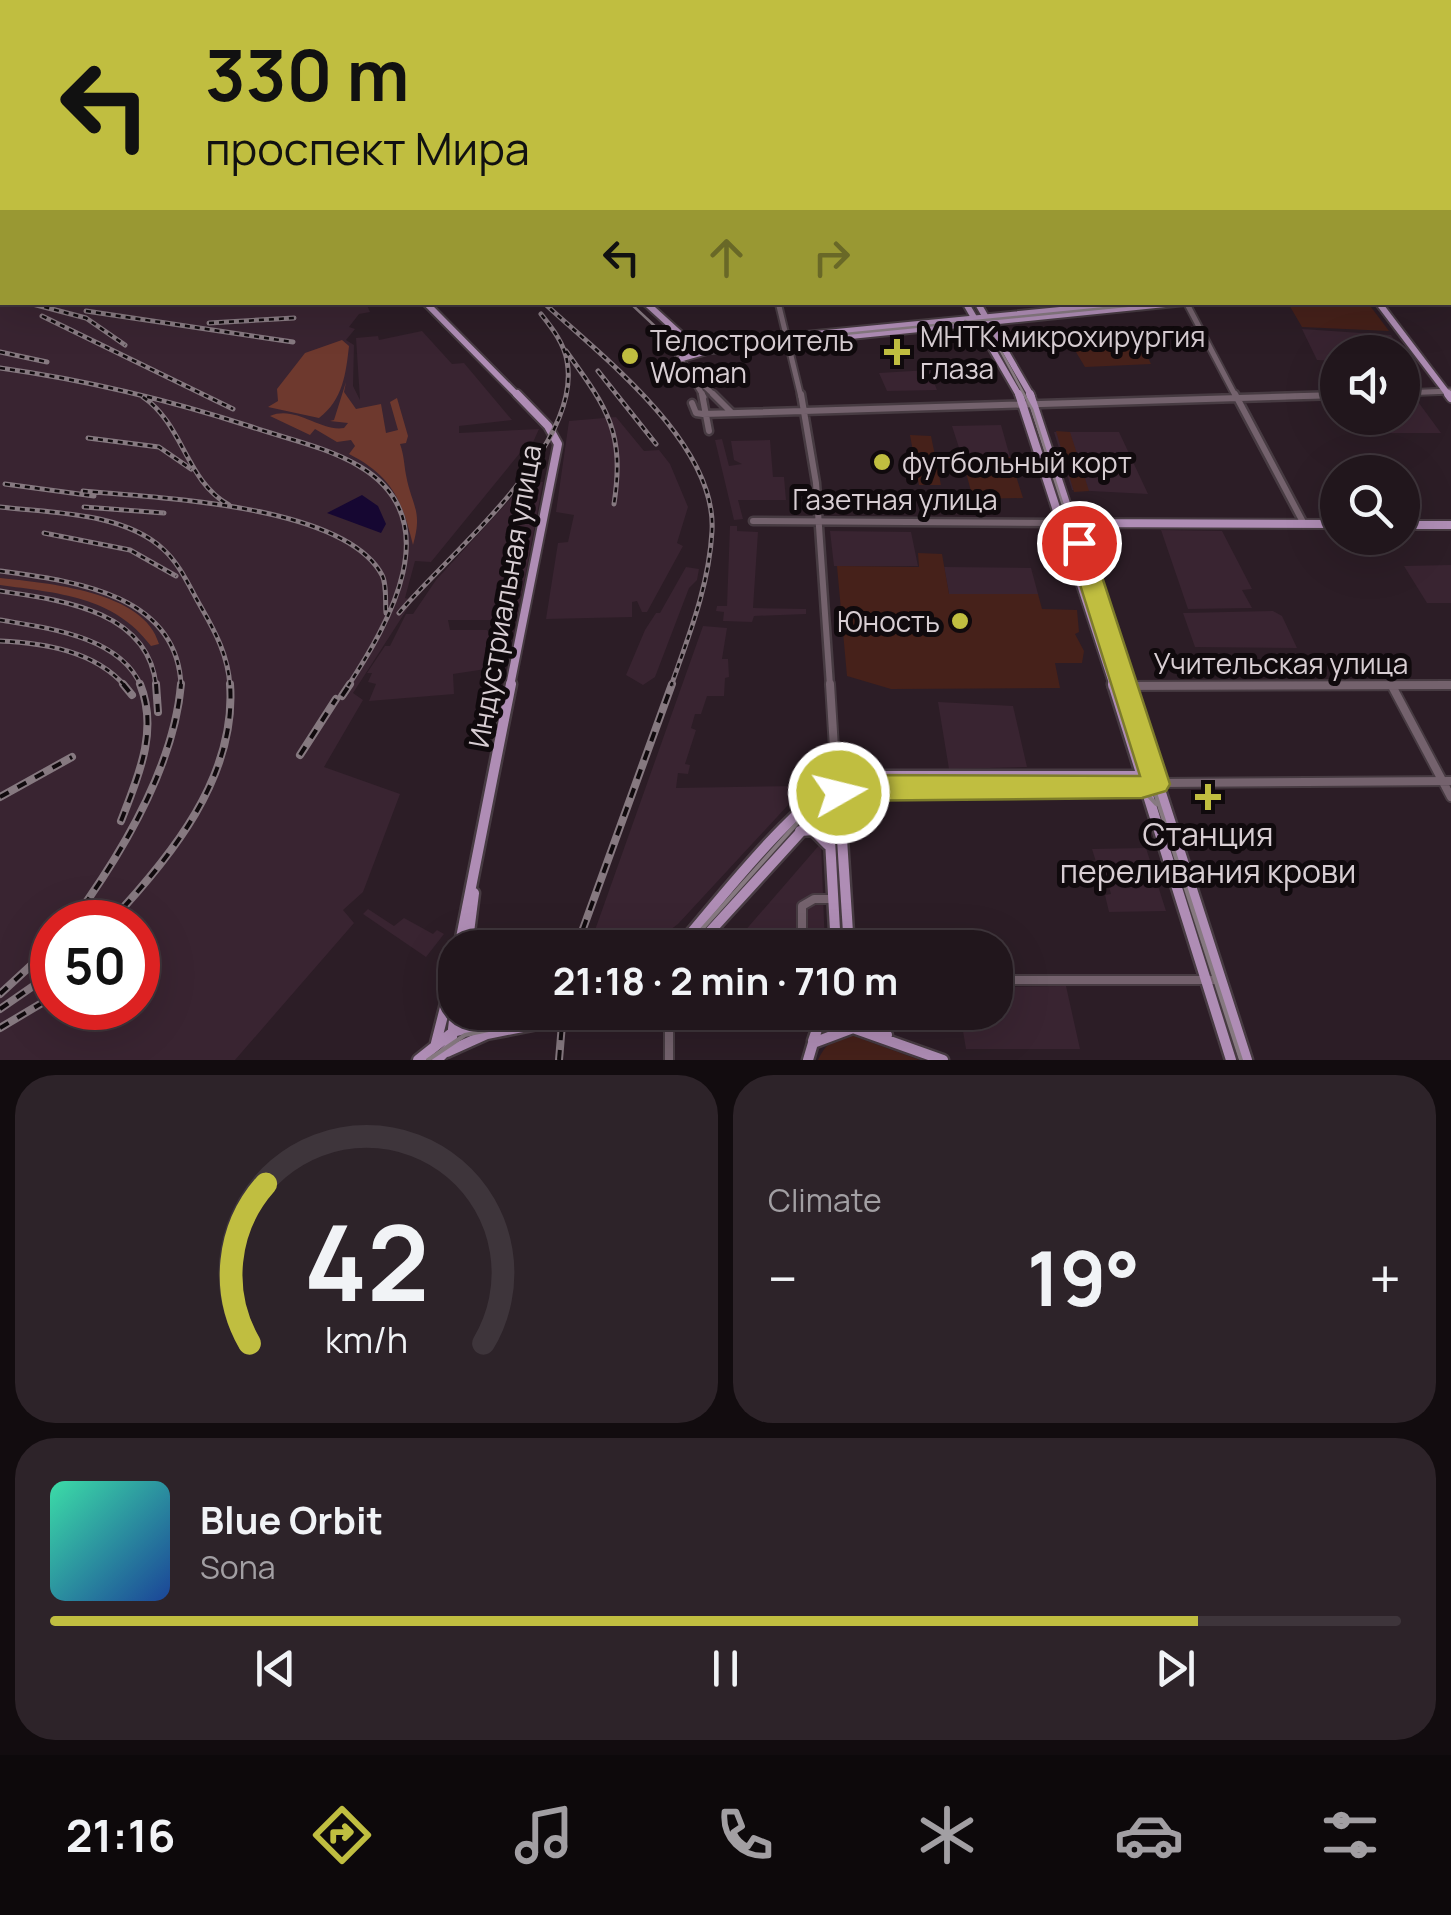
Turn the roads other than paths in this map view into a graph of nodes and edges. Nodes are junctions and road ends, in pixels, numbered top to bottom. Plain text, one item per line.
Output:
1 (428, 305) edge
2 (648, 305) edge
3 (779, 305) edge
4 (968, 305) edge
5 (978, 305) edge
6 (1107, 305) edge
7 (1150, 305) edge
8 (1188, 305) edge
9 (1380, 305) edge
10 (982, 319) junction
11 (788, 340) junction
12 (690, 342) junction
13 (716, 350) junction
14 (682, 358) junction
15 (690, 372) junction
16 (1420, 393) edge
17 (1449, 394) edge
18 (1320, 396) edge
19 (1238, 398) junction
20 (692, 403) dead end
21 (1035, 403) junction
22 (1024, 404) junction
23 (804, 411) junction
24 (709, 414) junction
25 (732, 414) junction
26 (708, 431) dead end
27 (753, 521) dead end
28 (818, 522) junction
29 (1060, 523) junction
30 (1073, 523) junction
31 (1304, 524) junction
32 (1320, 524) edge
33 (1420, 524) edge
34 (1451, 525) edge
35 (1451, 685) edge
36 (1112, 686) junction
37 (1124, 686) junction
38 (1392, 686) junction
39 (1447, 781) edge
40 (1140, 782) junction
41 (832, 783) junction
42 (1156, 784) junction
43 (839, 793) junction
44 (1451, 797) edge
45 (828, 802) junction
46 (796, 834) junction
47 (829, 845) junction
48 (839, 899) junction
49 (466, 930) edge
50 (695, 930) edge
51 (711, 930) edge
52 (802, 930) edge
53 (837, 930) edge
54 (845, 930) edge
55 (1013, 980) edge
56 (1204, 980) junction
57 (1219, 980) junction
58 (440, 1030) edge
59 (461, 1030) edge
60 (507, 1030) edge
61 (669, 1030) edge
62 (817, 1030) edge
63 (885, 1030) edge
64 (453, 1032) junction
65 (895, 1041) junction
66 (436, 1043) junction
67 (813, 1043) junction
68 (442, 1056) edge
69 (418, 1060) edge
70 (669, 1060) edge
71 (808, 1060) edge
72 (943, 1060) edge
73 (1231, 1060) edge
74 (1247, 1060) edge

1 - 49 main road, Индустриальная улица
2 - 12 main road
3 - 11 street
4 - 10 main road
5 - 10 main road
6 - 10 main road
7 - 10 main road
8 - 19 street
9 - 17 main road
10 - 11 main road
10 - 21 main road
10 - 22 main road
11 - 12 main road
11 - 13 main road
11 - 23 street
12 - 13 main road
12 - 14 street
13 - 14 main road
14 - 15 street
15 - 24 street
15 - 25 street
16 - 17 street
18 - 19 street
19 - 21 street
19 - 31 street
20 - 24 street
21 - 22 street
21 - 30 main road
22 - 23 street
22 - 29 main road
23 - 25 street
23 - 28 street
24 - 25 street
24 - 26 street
27 - 28 street, Газетная улица
28 - 29 street, Газетная улица
28 - 41 street
29 - 30 main road, Газетная улица
29 - 36 main road
30 - 31 main road, Газетная улица
30 - 37 main road
31 - 32 main road, Газетная улица
33 - 34 main road
35 - 38 street, Учительская улица
36 - 37 street, Учительская улица
36 - 40 main road
37 - 38 street, Учительская улица
37 - 42 main road
38 - 39 street
39 - 42 street
39 - 44 street
40 - 41 main road
40 - 42 main road
40 - 43 main road
40 - 56 main road
41 - 43 main road
41 - 45 main road
41 - 50 main road
42 - 57 main road
43 - 45 street
43 - 48 main road
45 - 46 main road
45 - 47 main road
46 - 47 main road
46 - 51 main road
47 - 48 main road
48 - 52 street
48 - 53 main road
48 - 54 main road
55 - 56 street
56 - 57 street
56 - 73 main road
57 - 74 main road
58 - 66 main road
59 - 64 main road
60 - 68 main road, bridge
61 - 70 street
62 - 67 main road
63 - 65 main road
64 - 66 main road
64 - 68 main road
65 - 67 main road
65 - 72 main road
66 - 68 main road
66 - 69 main road
67 - 71 main road

